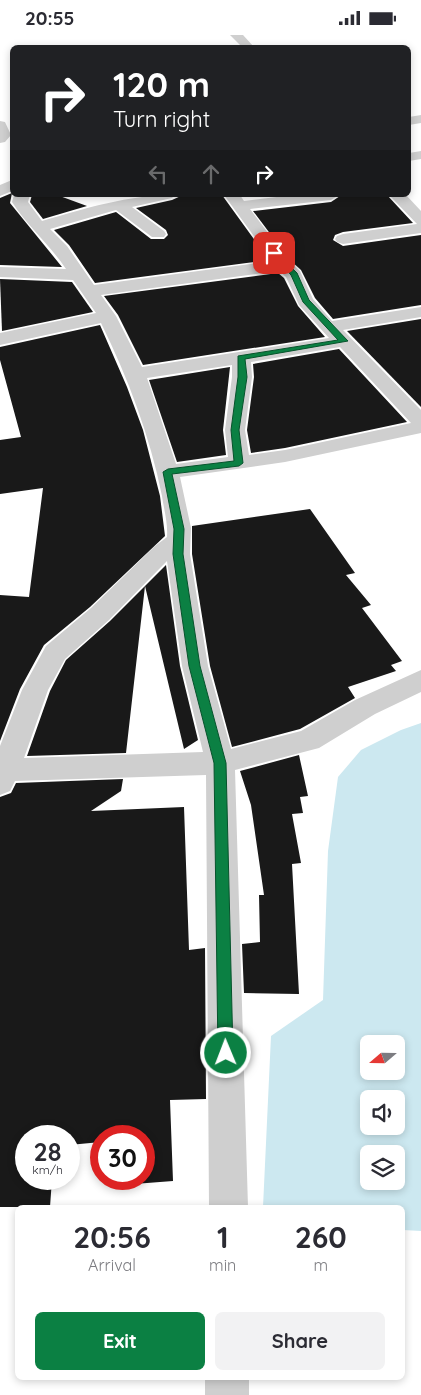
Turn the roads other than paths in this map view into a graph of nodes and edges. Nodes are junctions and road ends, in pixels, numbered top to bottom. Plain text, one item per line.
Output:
1 (236, 35) edge
2 (246, 45) edge
3 (0, 125) edge
4 (7, 142) edge
5 (21, 197) edge
6 (157, 197) edge
7 (299, 197) edge
8 (399, 197) edge
9 (82, 198) dead end
10 (236, 201) edge
11 (114, 206) junction
12 (421, 220) edge
13 (40, 227) junction
14 (421, 228) edge
15 (158, 234) dead end
16 (343, 239) dead end
17 (283, 265) junction
18 (0, 272) edge
19 (85, 283) junction
20 (421, 312) edge
21 (107, 316) junction
22 (328, 327) junction
23 (0, 339) edge
24 (344, 341) junction
25 (241, 357) junction
26 (136, 375) junction
27 (421, 422) edge
28 (421, 427) edge
29 (239, 463) junction
30 (168, 472) junction
31 (178, 541) junction
32 (421, 680) edge
33 (220, 763) junction
34 (2, 774) edge
35 (229, 1205) edge
36 (227, 1380) edge
37 (227, 1395) edge

1 - 2 street
3 - 4 street
5 - 13 street
6 - 11 street
7 - 10 street
8 - 12 street
9 - 11 street
10 - 17 street
11 - 13 street
11 - 15 street
13 - 19 street
14 - 16 street
17 - 19 street
17 - 22 street
18 - 19 street
19 - 21 street
20 - 22 street
21 - 23 street
21 - 26 street
22 - 24 street
24 - 25 street
24 - 27 street
25 - 26 street
25 - 29 street
26 - 30 street
28 - 29 street
29 - 30 street
30 - 31 street
31 - 33 street
31 - 34 street
32 - 33 street
33 - 34 street
33 - 35 street
36 - 37 street

